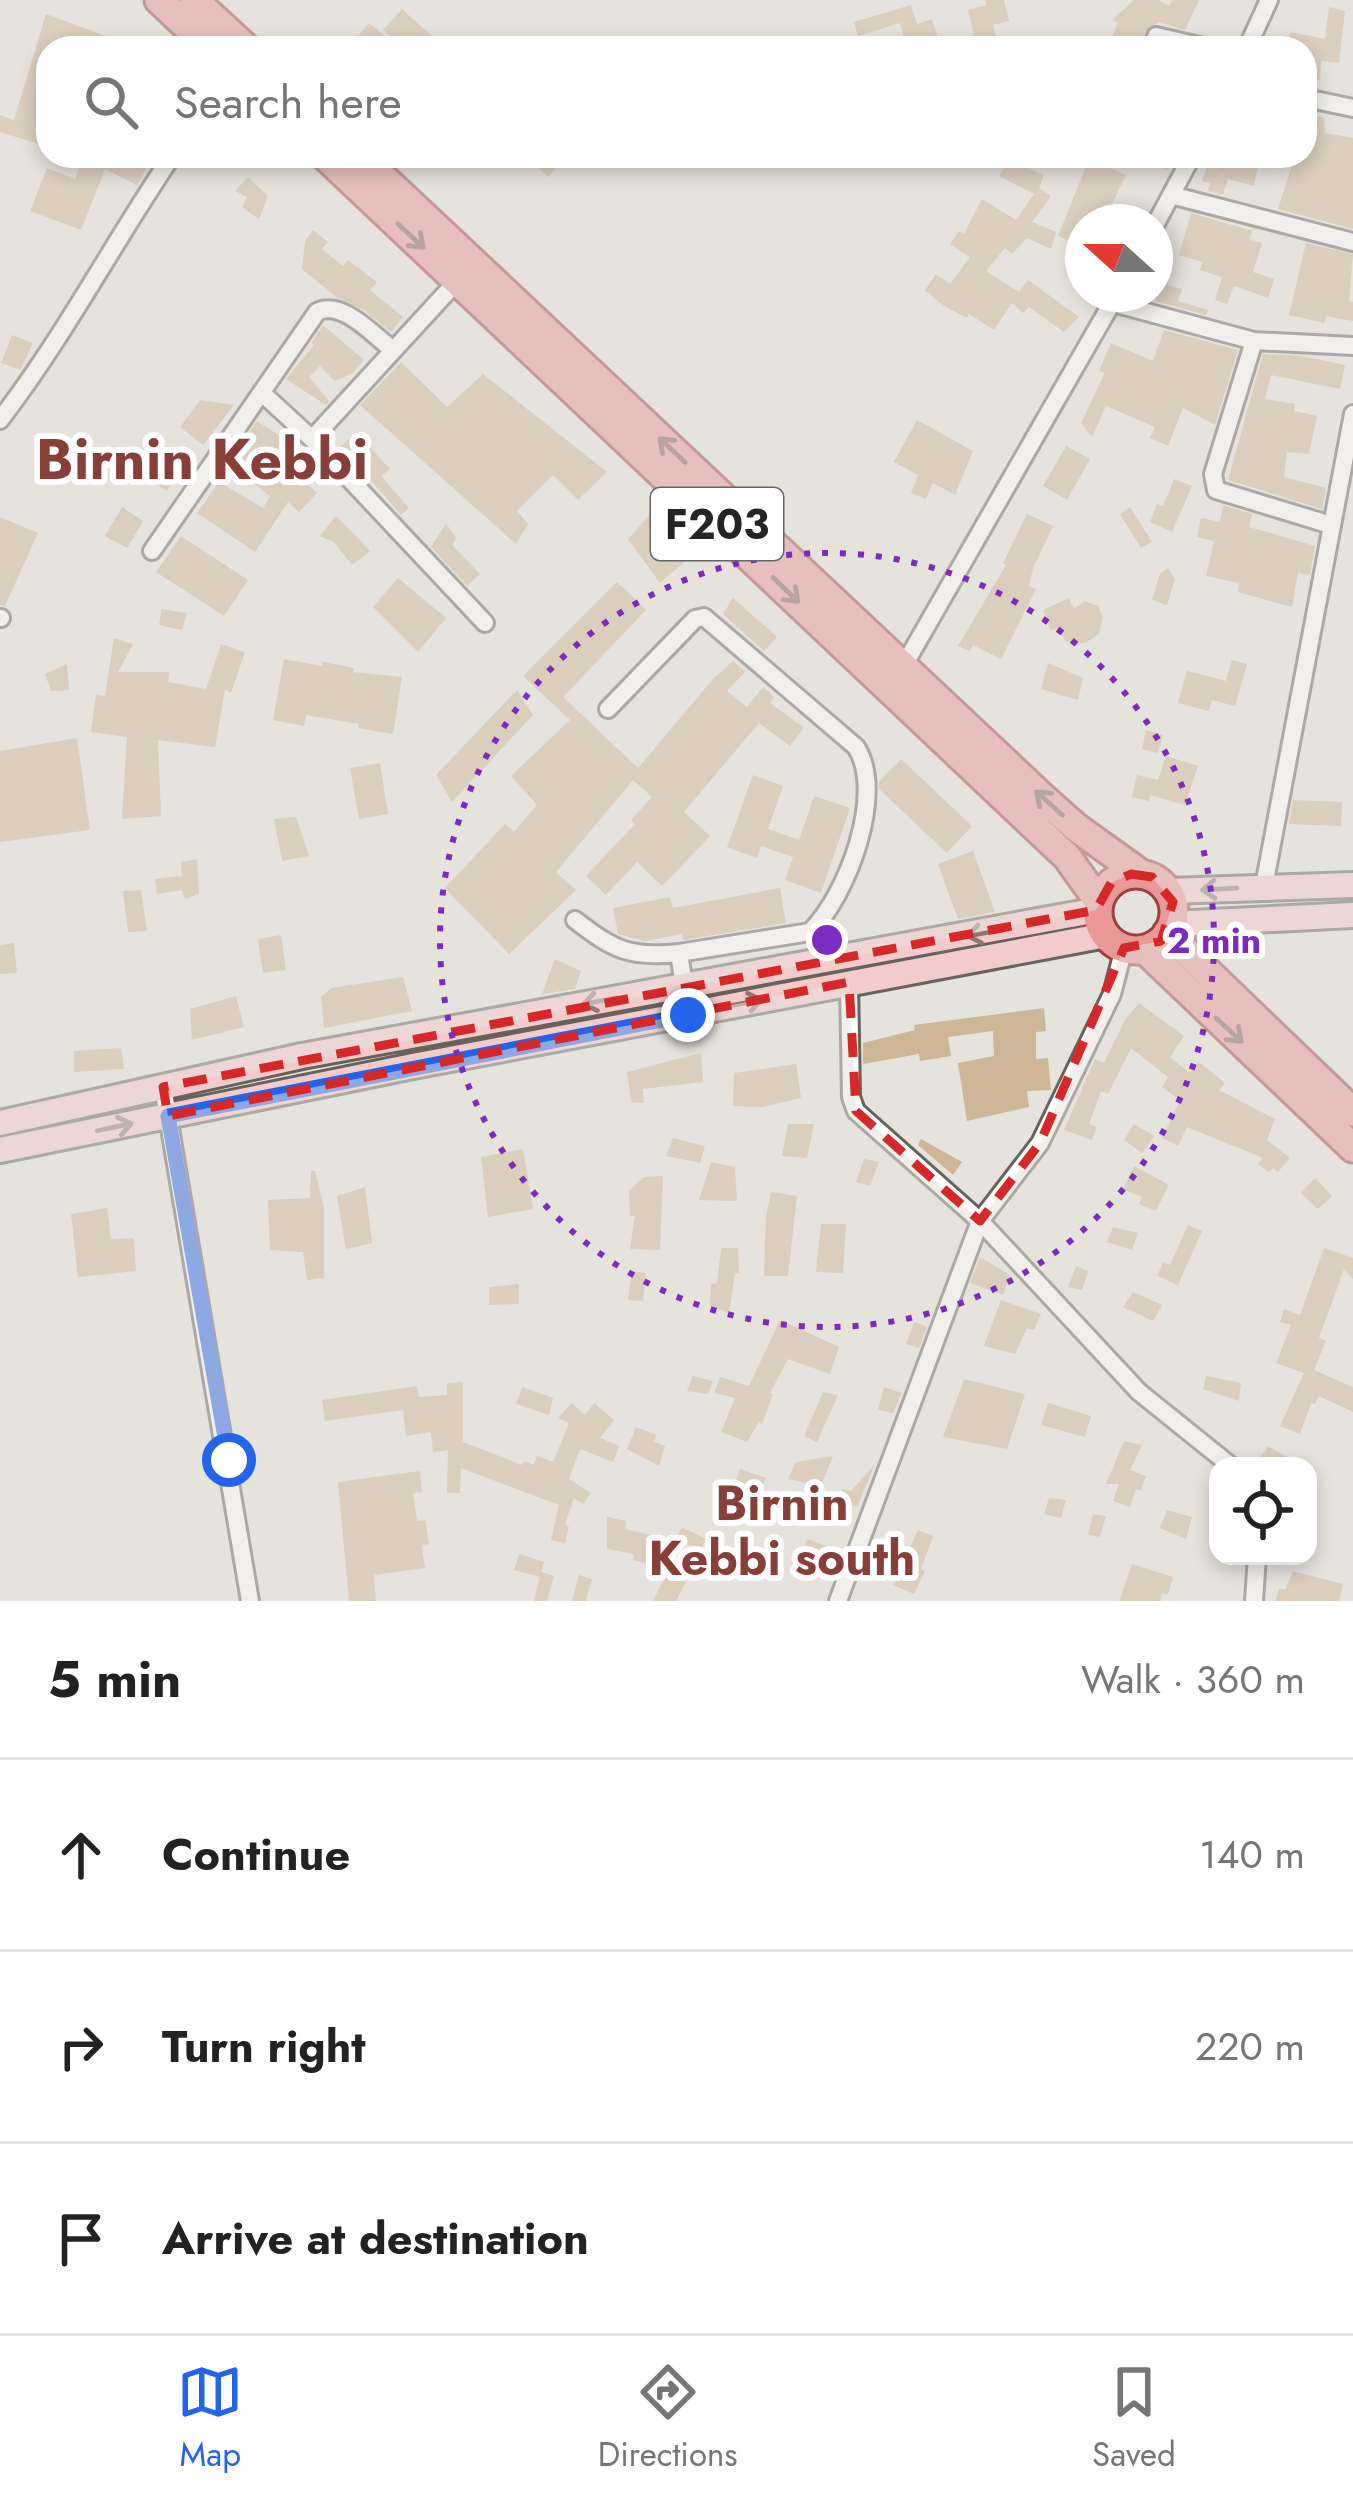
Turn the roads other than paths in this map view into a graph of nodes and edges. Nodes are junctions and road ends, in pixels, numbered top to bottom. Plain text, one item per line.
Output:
1 (159, 0) edge
2 (194, 0) edge
3 (1262, 2) edge
4 (197, 36) edge
5 (233, 36) edge
6 (1251, 36) edge
7 (1317, 100) edge
8 (1353, 108) edge
9 (164, 168) edge
10 (338, 168) edge
11 (374, 168) edge
12 (1186, 168) edge
13 (1171, 195) junction
14 (1166, 204) edge
15 (1353, 242) edge
16 (458, 280) junction
17 (1107, 312) edge
18 (1161, 312) edge
19 (1254, 340) junction
20 (1353, 346) edge
21 (393, 350) junction
22 (262, 392) junction
23 (1353, 414) edge
24 (0, 420) edge
25 (312, 439) junction
26 (1331, 525) junction
27 (152, 551) dead end
28 (484, 623) dead end
29 (903, 668) junction
30 (608, 709) dead end
31 (1142, 874) junction
32 (1353, 885) edge
33 (1264, 886) junction
34 (1168, 891) junction
35 (1353, 915) edge
36 (575, 920) dead end
37 (1130, 929) junction
38 (679, 953) junction
39 (850, 982) junction
40 (684, 985) junction
41 (688, 1015) junction
42 (164, 1087) junction
43 (1353, 1112) edge
44 (168, 1116) junction
45 (0, 1123) edge
46 (1353, 1148) edge
47 (0, 1150) edge
48 (980, 1221) junction
49 (1220, 1457) edge
50 (1256, 1565) edge
51 (250, 1601) edge
52 (838, 1601) edge
53 (1254, 1601) edge

1 - 4 main road
2 - 5 main road
3 - 6 street
7 - 8 street
9 - 24 street
10 -> 16 main road, F203
29 -> 11 main road, F203
12 - 13 street
13 - 14 street
13 - 15 street
16 - 21 street
16 -> 37 main road, F203
17 - 29 street
18 - 19 street
19 - 20 street
19 - 26 street
21 - 22 street
21 - 25 street
22 - 25 street
22 - 27 street
23 - 26 street
25 - 28 street
26 - 33 street
31 -> 29 main road, F203
30 - 38 street
31 - 34 main road
31 - 37 main road
32 - 33 street
33 -> 34 street
34 - 37 main road
35 - 37 street
36 - 38 street
37 - 39 street
37 -> 40 street
37 - 43 main road, F203
37 -> 46 main road, F203
37 - 48 street
38 - 40 street
41 -> 39 street
39 - 48 street
40 - 41 street
40 -> 42 street
41 - 44 street
42 - 44 street
42 - 45 street
47 -> 44 street
44 - 51 street
48 - 49 street
48 - 52 street
50 - 53 street

